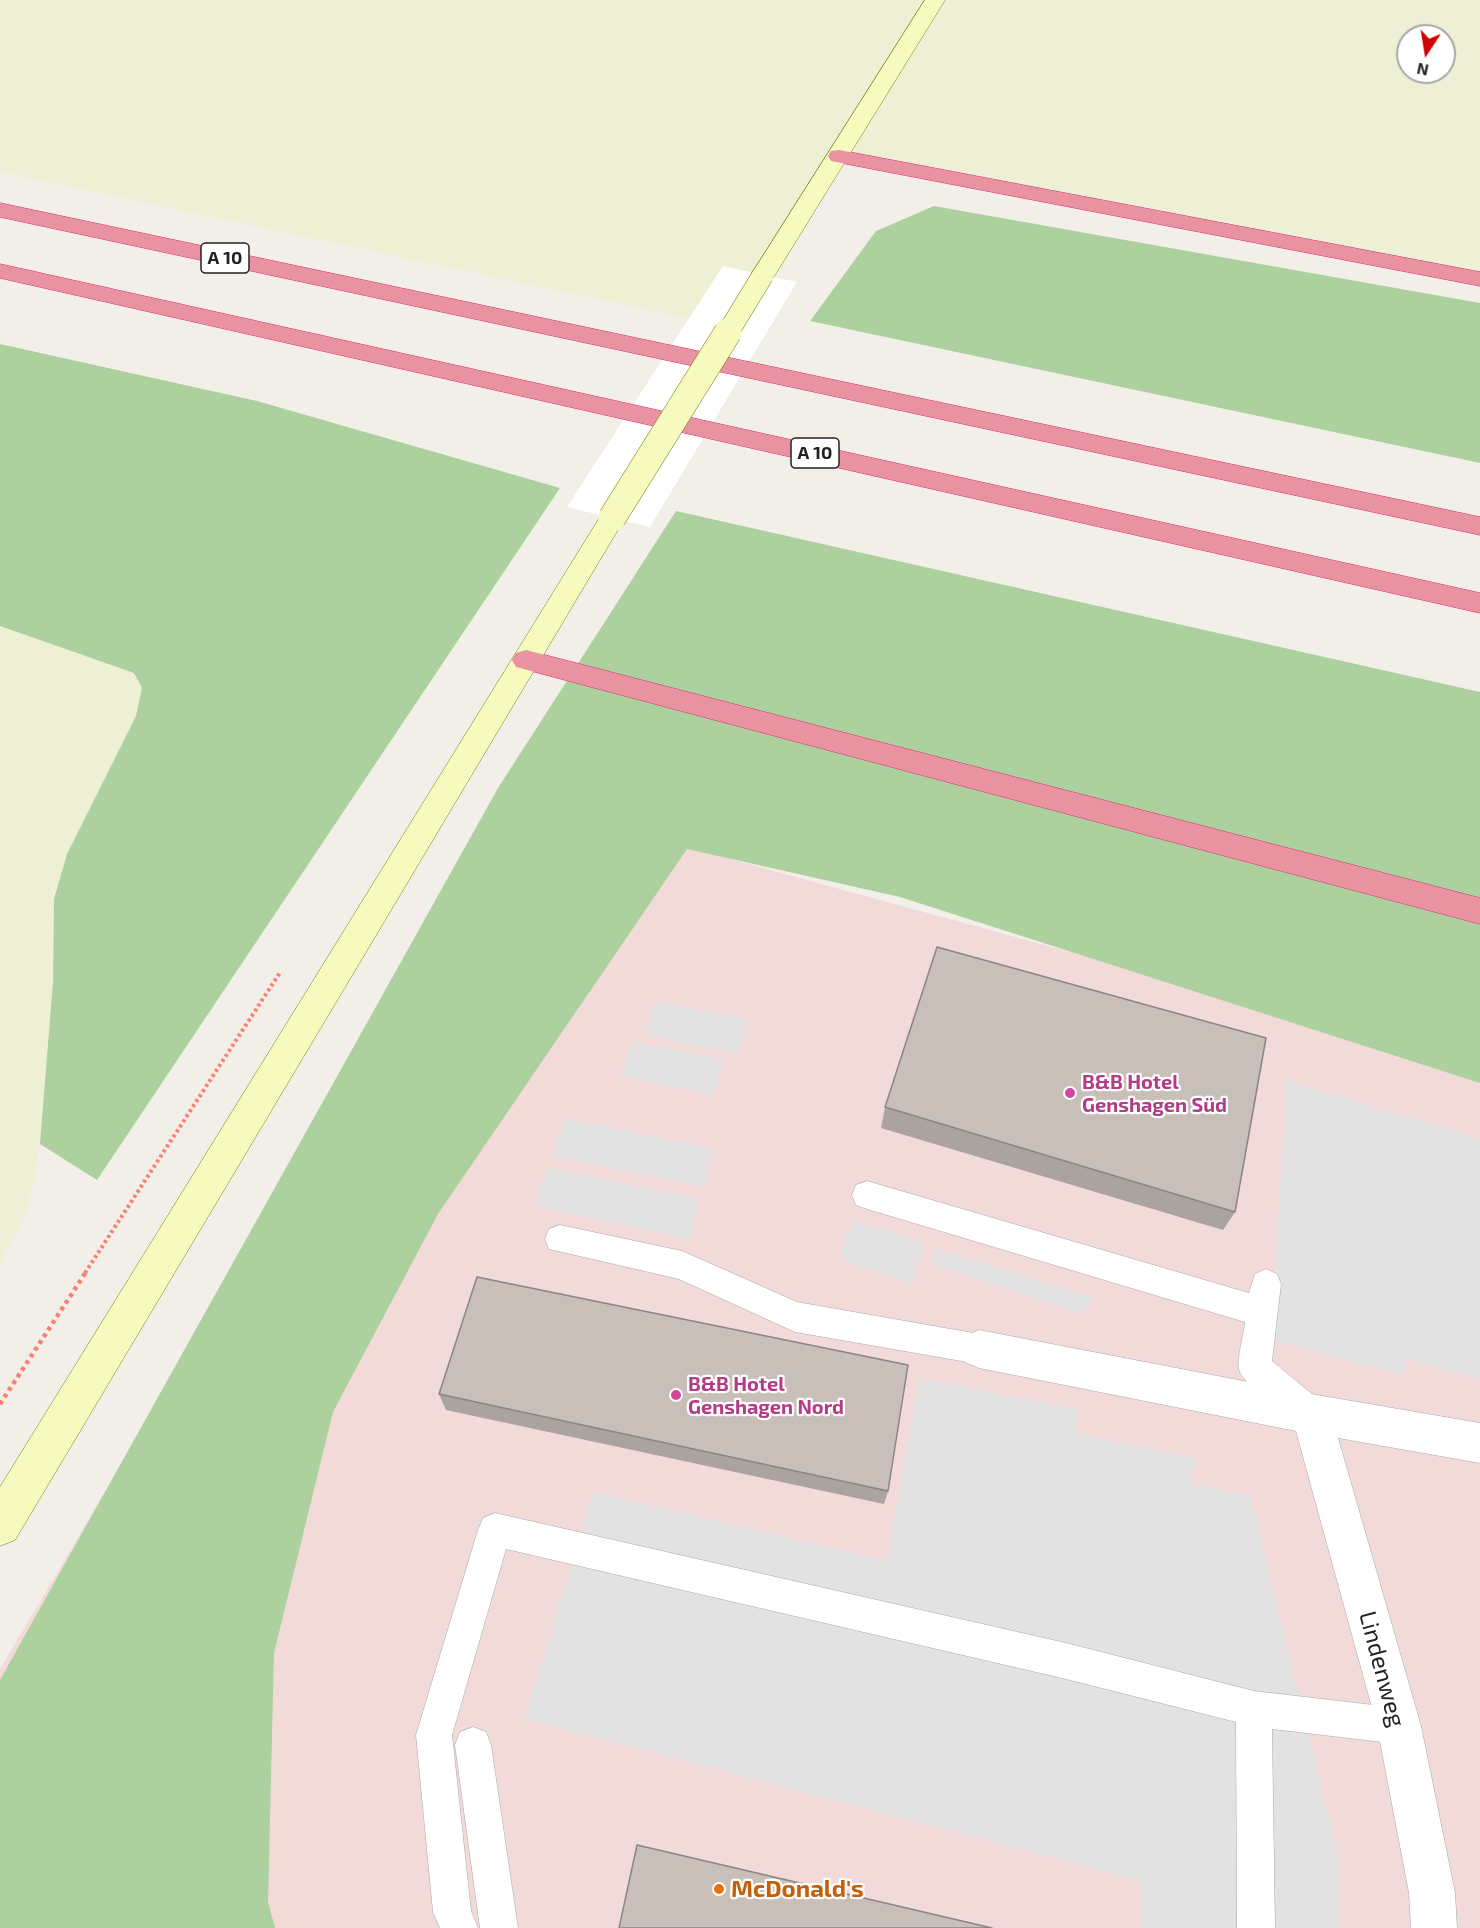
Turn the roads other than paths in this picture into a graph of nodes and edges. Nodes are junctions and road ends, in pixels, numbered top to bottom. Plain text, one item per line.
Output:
1 (935, 0) edge
2 (839, 156) junction
3 (0, 210) edge
4 (0, 270) edge
5 (1480, 279) edge
6 (1480, 526) edge
7 (1472, 602) edge
8 (525, 660) junction
9 (1480, 911) edge
10 (867, 1195) dead end
11 (560, 1239) dead end
12 (978, 1350) joint
13 (1311, 1414) junction
14 (1480, 1443) edge
15 (0, 1525) edge
16 (1254, 1709) junction
17 (1399, 1726) junction
18 (473, 1745) dead end
19 (459, 1928) edge
20 (499, 1928) edge
21 (1256, 1928) edge
22 (1434, 1928) edge

1 - 2 street
2 - 5 highway
2 - 8 street, bridge
3 - 6 highway, A 10
4 - 7 highway, A 10
8 - 9 highway
8 - 15 street
10 - 13 lane
11 - 12 lane
12 - 13 street
13 - 14 street
13 - 17 street, Lindenweg
16 - 17 lane
16 - 19 lane
16 - 21 lane
17 - 22 street, Lindenweg
18 - 20 lane

